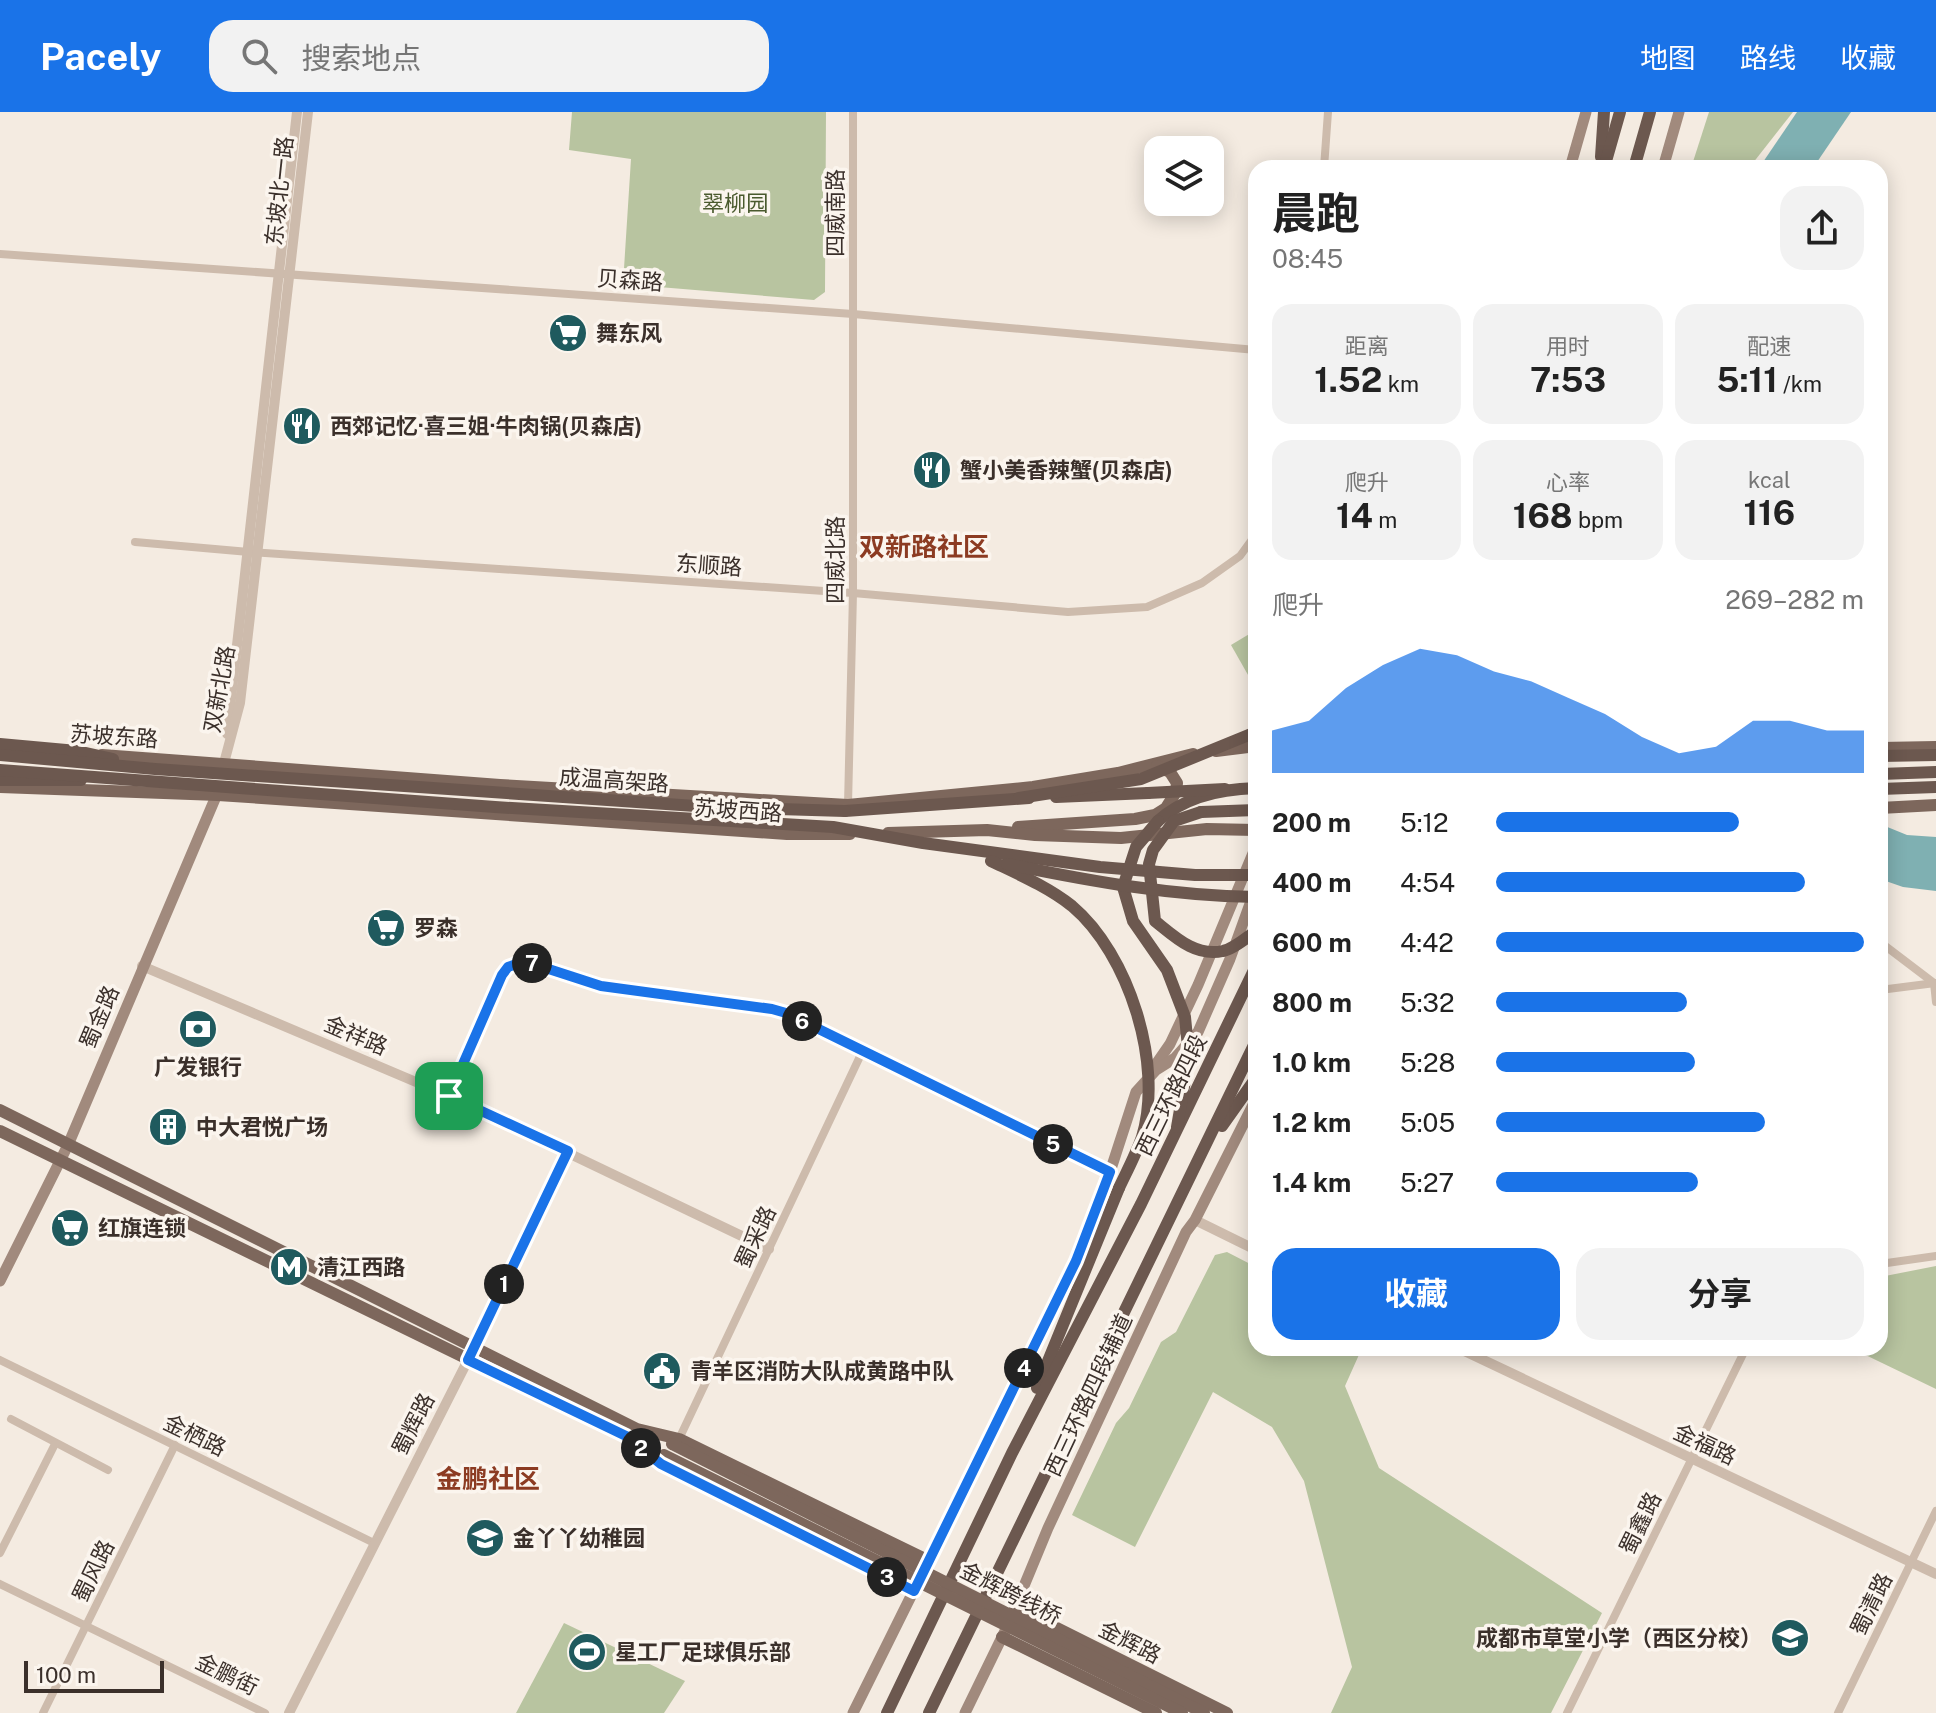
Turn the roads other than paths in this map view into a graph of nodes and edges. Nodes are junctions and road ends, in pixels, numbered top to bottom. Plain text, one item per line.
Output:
1 (297, 112) edge
2 (308, 112) edge
3 (853, 112) edge
4 (1328, 112) edge
5 (1586, 112) edge
6 (1604, 112) edge
7 (1620, 112) edge
8 (1650, 112) edge
9 (1679, 112) edge
10 (1325, 160) edge
11 (1572, 160) edge
12 (1602, 160) edge
13 (1605, 160) edge
14 (1636, 160) edge
15 (1665, 160) edge
16 (0, 254) edge
17 (285, 273) junction
18 (853, 314) junction
19 (1248, 349) edge
20 (135, 542) dead end
21 (1248, 545) edge
22 (254, 552) junction
23 (853, 593) junction
24 (1248, 735) edge
25 (0, 746) edge
26 (1248, 747) edge
27 (1936, 747) edge
28 (1888, 748) edge
29 (0, 755) edge
30 (1936, 755) edge
31 (1888, 756) edge
32 (224, 763) junction
33 (1153, 764) junction
34 (155, 769) junction
35 (0, 770) edge
36 (1936, 772) edge
37 (1888, 774) edge
38 (120, 779) junction
39 (0, 780) edge
40 (0, 787) edge
41 (1936, 787) edge
42 (1248, 788) edge
43 (1225, 789) junction
44 (1888, 789) edge
45 (218, 795) junction
46 (1019, 798) junction
47 (848, 805) junction
48 (1936, 805) edge
49 (1888, 808) edge
50 (1248, 810) edge
51 (987, 830) junction
52 (1248, 830) edge
53 (923, 843) junction
54 (991, 861) junction
55 (1248, 865) edge
56 (1248, 875) edge
57 (1248, 897) edge
58 (1248, 909) edge
59 (1248, 936) edge
60 (1888, 948) edge
61 (142, 966) junction
62 (1248, 982) edge
63 (1935, 983) edge
64 (1888, 989) edge
65 (1936, 1002) edge
66 (863, 1050) junction
67 (1248, 1058) edge
68 (1142, 1085) junction
69 (1248, 1089) edge
70 (449, 1096) junction
71 (0, 1110) edge
72 (1248, 1115) edge
73 (1177, 1127) junction
74 (0, 1131) edge
75 (68, 1145) junction
76 (568, 1151) junction
77 (1201, 1155) junction
78 (60, 1161) junction
79 (1110, 1172) junction
80 (1195, 1220) junction
81 (1248, 1246) edge
82 (769, 1249) junction
83 (1936, 1256) edge
84 (1888, 1263) edge
85 (0, 1281) edge
86 (475, 1346) junction
87 (1475, 1356) edge
88 (1742, 1356) edge
89 (0, 1360) edge
90 (468, 1360) junction
91 (11, 1419) dead end
92 (631, 1432) junction
93 (55, 1444) junction
94 (175, 1445) junction
95 (672, 1446) junction
96 (1012, 1453) junction
97 (1691, 1460) junction
98 (108, 1470) dead end
99 (1936, 1511) edge
100 (374, 1543) junction
101 (0, 1553) edge
102 (929, 1561) junction
103 (1912, 1562) junction
104 (1936, 1574) edge
105 (0, 1584) edge
106 (914, 1591) junction
107 (1015, 1607) junction
108 (86, 1626) junction
109 (1002, 1637) junction
110 (43, 1713) edge
111 (265, 1713) edge
112 (289, 1713) edge
113 (853, 1713) edge
114 (887, 1713) edge
115 (929, 1713) edge
116 (965, 1713) edge
117 (1156, 1713) edge
118 (1182, 1713) edge
119 (1204, 1713) edge
120 (1227, 1713) edge
121 (1567, 1713) edge
122 (1838, 1713) edge

1 - 17 street
2 - 17 street, 东坡北一路
3 - 18 street, 四威南路
4 - 10 street
5 - 11 main road
6 - 12 highway
7 - 13 highway
8 - 14 highway
9 - 15 main road
16 - 17 street, 贝森路
17 - 18 street, 贝森路
17 - 22 street, 双新北路
18 - 19 street, 贝森路
18 - 23 street, 四威北路
20 - 22 street, 东顺路
21 - 23 street, 东顺路
22 - 23 street, 东顺路
22 - 32 street, 双新北路
23 - 47 street, 四威北路
24 - 46 highway, bridge
25 - 32 main road, 苏坡东路
25 - 34 highway, bridge
26 - 33 main road, 苏坡西路
27 - 28 main road
29 - 34 highway, 成温高架路, bridge
30 - 31 highway
32 - 45 main road, 蜀金路
32 - 47 main road, 苏坡西路
33 - 47 main road, 苏坡西路
33 - 51 main road
34 - 46 highway, 成温高架路, bridge
35 - 38 highway, bridge
36 - 37 highway
38 - 39 highway, bridge
38 - 53 highway, bridge
40 - 45 main road
41 - 44 highway
42 - 43 highway, 成温高架路
43 - 46 highway, 成温高架路, bridge
43 - 73 highway, bridge
45 - 51 main road, 苏坡西路
45 - 61 main road, 蜀金路
48 - 49 main road
50 - 59 highway, bridge
51 - 52 main road, 苏坡西路
53 - 54 highway, bridge
53 - 56 highway, bridge
54 - 57 highway, bridge
54 - 96 highway, bridge
55 - 68 main road
58 - 68 main road
60 - 63 street
61 - 70 street, 金祥路
61 - 75 main road, 蜀金路
62 - 73 highway, 西三环路四段, bridge
63 - 64 street
63 - 65 street
66 - 70 street
66 - 79 street
66 - 82 street, 蜀采路
67 - 77 highway
68 - 79 main road
69 - 77 highway
70 - 76 street, 金祥路
71 - 75 main road
72 - 80 main road, 西三环路四段辅道
73 - 96 highway, 西三环路四段
74 - 78 main road
75 - 78 main road, 蜀金路
75 - 86 main road
76 - 82 street, 金祥路
76 - 86 street, 蜀辉路
77 - 115 highway
78 - 85 main road, 蜀金路
78 - 90 main road
79 - 102 main road
80 - 81 street
80 - 107 main road, 西三环路四段辅道
82 - 95 street, 蜀采路
83 - 84 street
86 - 90 street, 蜀辉路
86 - 92 main road
87 - 97 street, 金福路
88 - 97 street, 蜀鑫路
89 - 94 street, 金栖路
90 - 92 main road
90 - 100 street, 蜀辉路
91 - 93 street
92 - 95 main road
92 - 106 main road
93 - 98 street
93 - 101 street
94 - 100 street, 金栖路
94 - 108 street, 蜀风路
95 - 102 main road
95 - 118 main road, 金辉跨线桥, bridge
95 - 119 main road, 金辉跨线桥, bridge
96 - 114 highway, 西三环路四段
97 - 103 street, 金福路
97 - 121 street, 蜀鑫路
99 - 103 street, 蜀清路
100 - 112 street, 蜀辉路
102 - 106 main road
103 - 104 street, 金福路
103 - 122 street, 蜀清路
105 - 108 street, 金鹏街
106 - 113 main road
107 - 109 main road, 西三环路四段辅道
107 - 120 main road, 金辉路
108 - 110 street, 蜀风路
108 - 111 street, 金鹏街
109 - 116 main road, 西三环路四段辅道
109 - 117 main road

